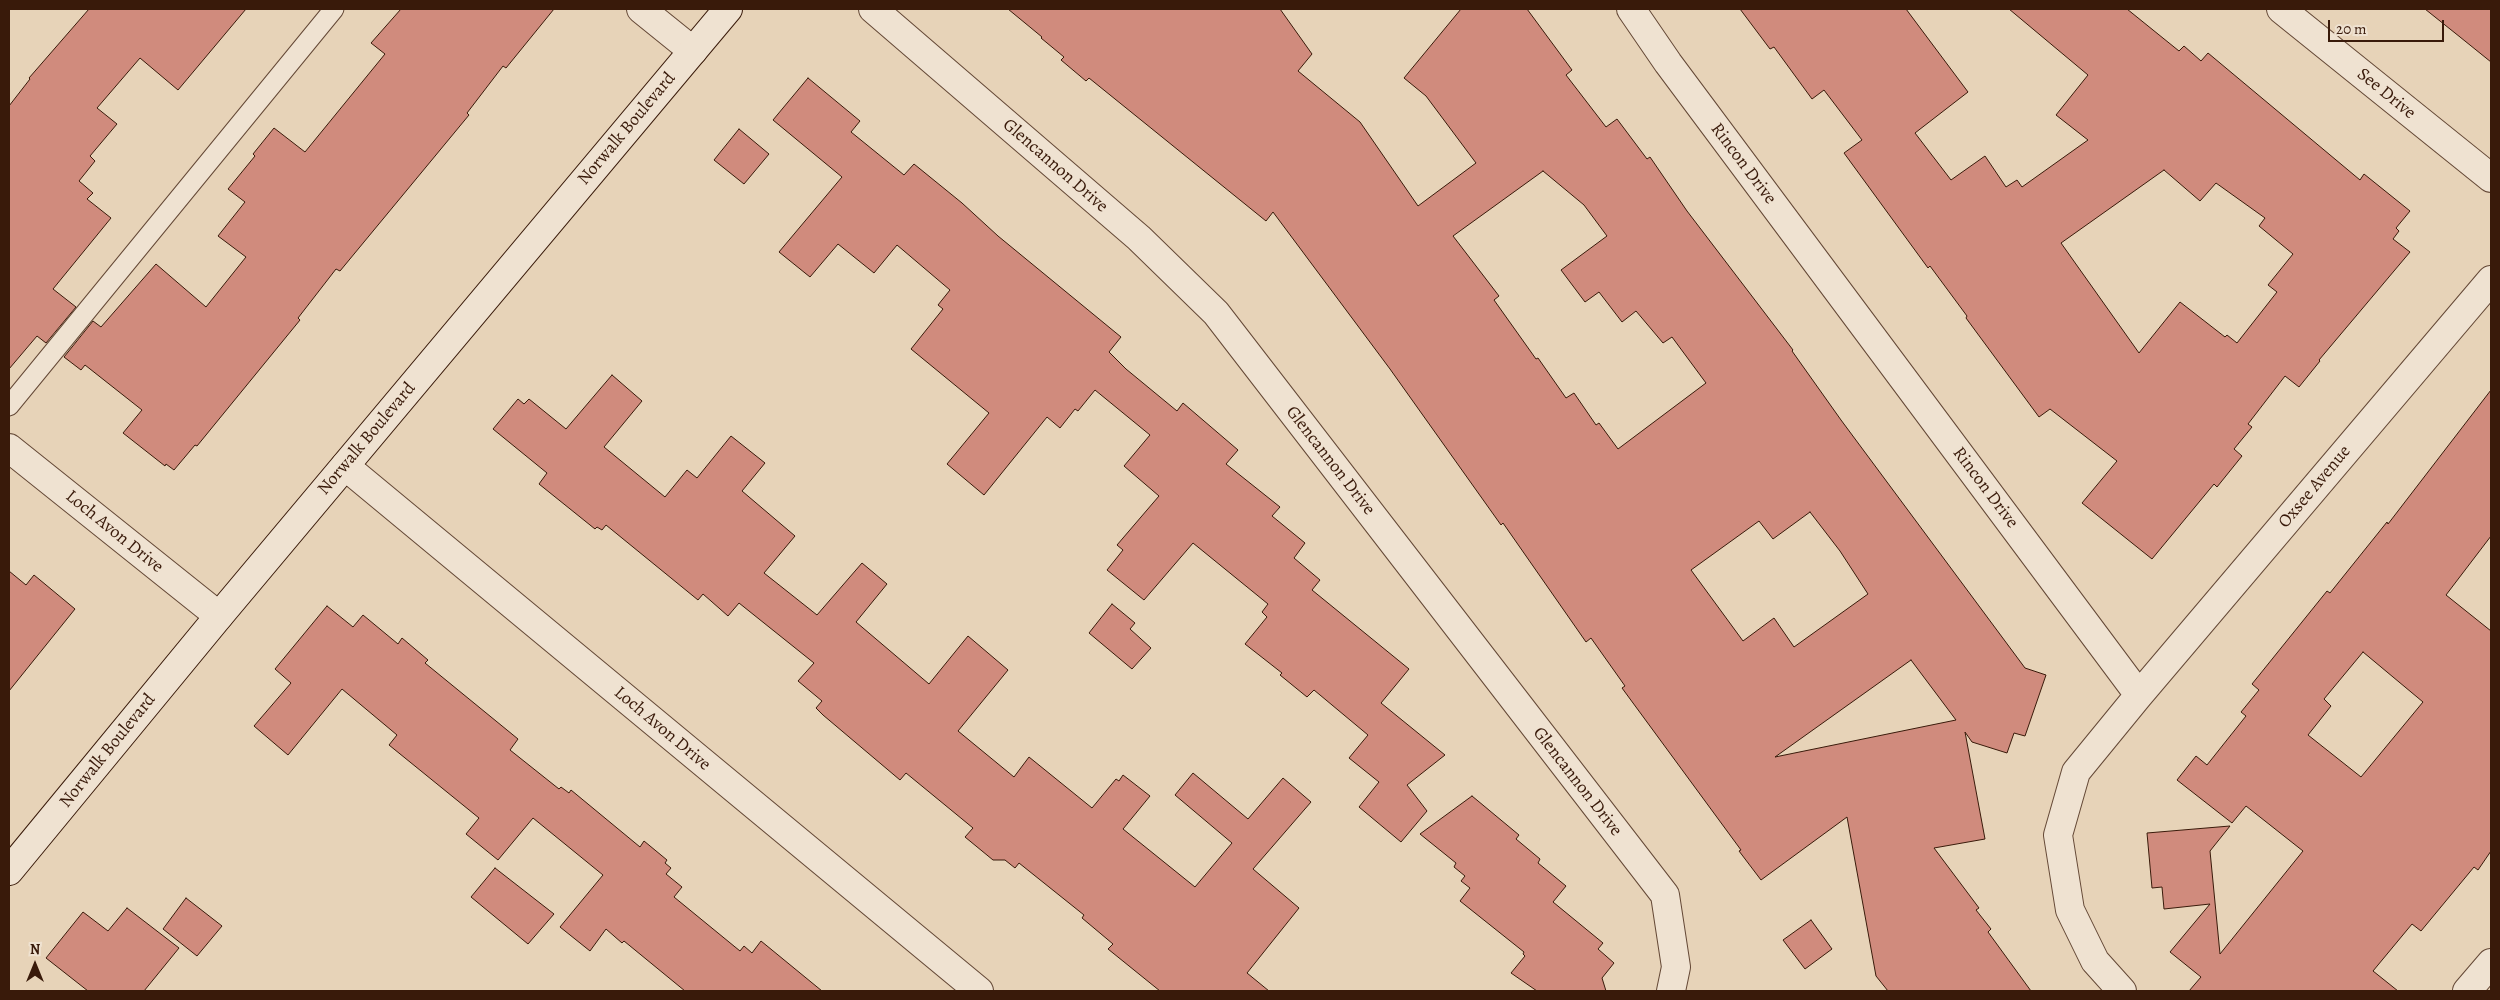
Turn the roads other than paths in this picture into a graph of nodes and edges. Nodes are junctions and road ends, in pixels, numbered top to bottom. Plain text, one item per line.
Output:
1 (334, 9) edge
2 (641, 9) edge
3 (728, 9) edge
4 (873, 9) edge
5 (1631, 9) edge
6 (2281, 9) edge
7 (692, 51) junction
8 (2491, 178) edge
9 (2491, 280) edge
10 (9, 406) edge
11 (9, 448) edge
12 (345, 466) junction
13 (219, 616) junction
14 (2139, 695) junction
15 (12, 863) edge
16 (2491, 963) edge
17 (979, 991) edge
18 (1671, 991) edge
19 (2122, 991) edge
20 (2467, 991) edge

1 - 10 lane
2 - 7 street
3 - 7 street, Norwalk Boulevard
4 - 18 street, Glencannon Drive
5 - 14 street, Rincon Drive
6 - 8 street, See Drive
7 - 12 street, Norwalk Boulevard
9 - 14 street, Oxsee Avenue
11 - 13 street, Loch Avon Drive
12 - 13 street, Norwalk Boulevard
12 - 17 street, Loch Avon Drive
13 - 15 street, Norwalk Boulevard
14 - 19 street
16 - 20 street

